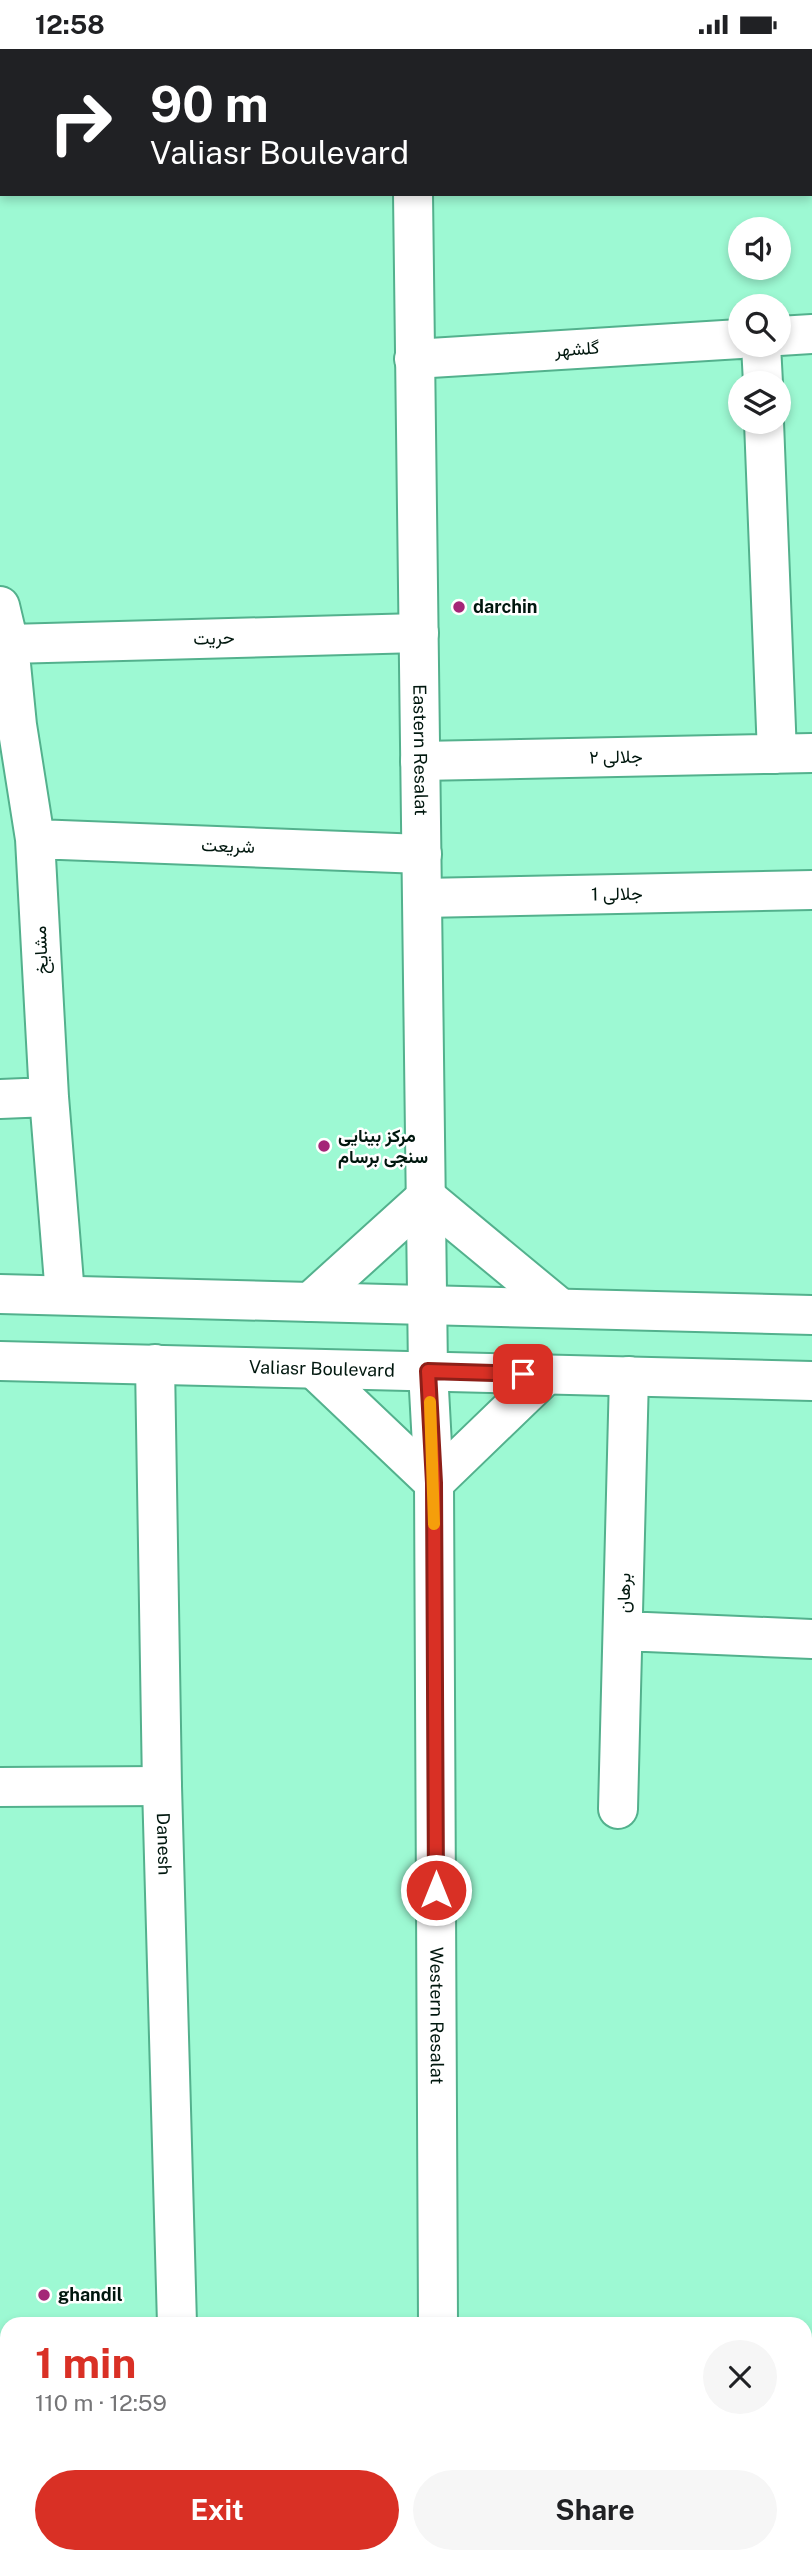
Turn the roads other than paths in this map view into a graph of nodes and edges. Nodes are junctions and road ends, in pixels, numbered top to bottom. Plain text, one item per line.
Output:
1 (412, 196) edge
2 (812, 334) edge
3 (791, 335) edge
4 (728, 340) edge
5 (414, 359) junction
6 (765, 434) edge
7 (0, 606) edge
8 (418, 633) junction
9 (9, 644) junction
10 (8, 725) edge
11 (794, 754) edge
12 (420, 761) junction
13 (35, 839) junction
14 (422, 854) junction
15 (812, 890) edge
16 (422, 898) junction
17 (49, 1097) junction
18 (0, 1099) edge
19 (426, 1197) junction
20 (0, 1294) edge
21 (65, 1295) junction
22 (310, 1302) junction
23 (428, 1305) junction
24 (560, 1308) junction
25 (812, 1315) edge
26 (0, 1361) edge
27 (155, 1364) junction
28 (315, 1370) junction
29 (428, 1371) junction
30 (547, 1374) junction
31 (629, 1376) junction
32 (812, 1381) edge
33 (434, 1483) junction
34 (623, 1631) junction
35 (812, 1639) edge
36 (162, 1786) junction
37 (0, 1787) edge
38 (618, 1809) dead end
39 (177, 2317) edge
40 (438, 2317) edge

1 - 5 street, Eastern Resalat
2 - 3 street
4 - 5 street, گلشهر
5 - 8 street, Eastern Resalat
6 - 11 street
7 - 9 street, مشایخ
8 - 9 street, حریت
8 - 12 street, Eastern Resalat
9 - 10 street, مشایخ
10 - 13 street, مشایخ
11 - 12 street, جلالی ۲
12 - 14 street, Eastern Resalat
13 - 14 street, شریعت
13 - 17 street, مشایخ
14 - 16 street, Eastern Resalat
15 - 16 street, جلالی 1
16 - 19 street, Eastern Resalat
17 - 18 street
17 - 21 street, مشایخ
19 - 22 street
19 - 23 street, Eastern Resalat
19 - 24 street
20 - 21 street
21 - 22 street
22 - 23 street
23 - 24 street
23 - 29 street, Eastern Resalat
24 - 25 street
26 - 27 street, Valiasr Boulevard
27 - 28 street, Valiasr Boulevard
27 - 36 street, Danesh
28 - 29 street, Valiasr Boulevard
28 - 33 street
29 - 30 street, Valiasr Boulevard
29 - 33 street, Western Resalat
30 - 31 street, Valiasr Boulevard
30 - 33 street
31 - 32 street, Valiasr Boulevard
31 - 34 street, برهان
33 - 40 street, Western Resalat
34 - 35 street
34 - 38 street, برهان
36 - 37 street
36 - 39 street, Danesh

